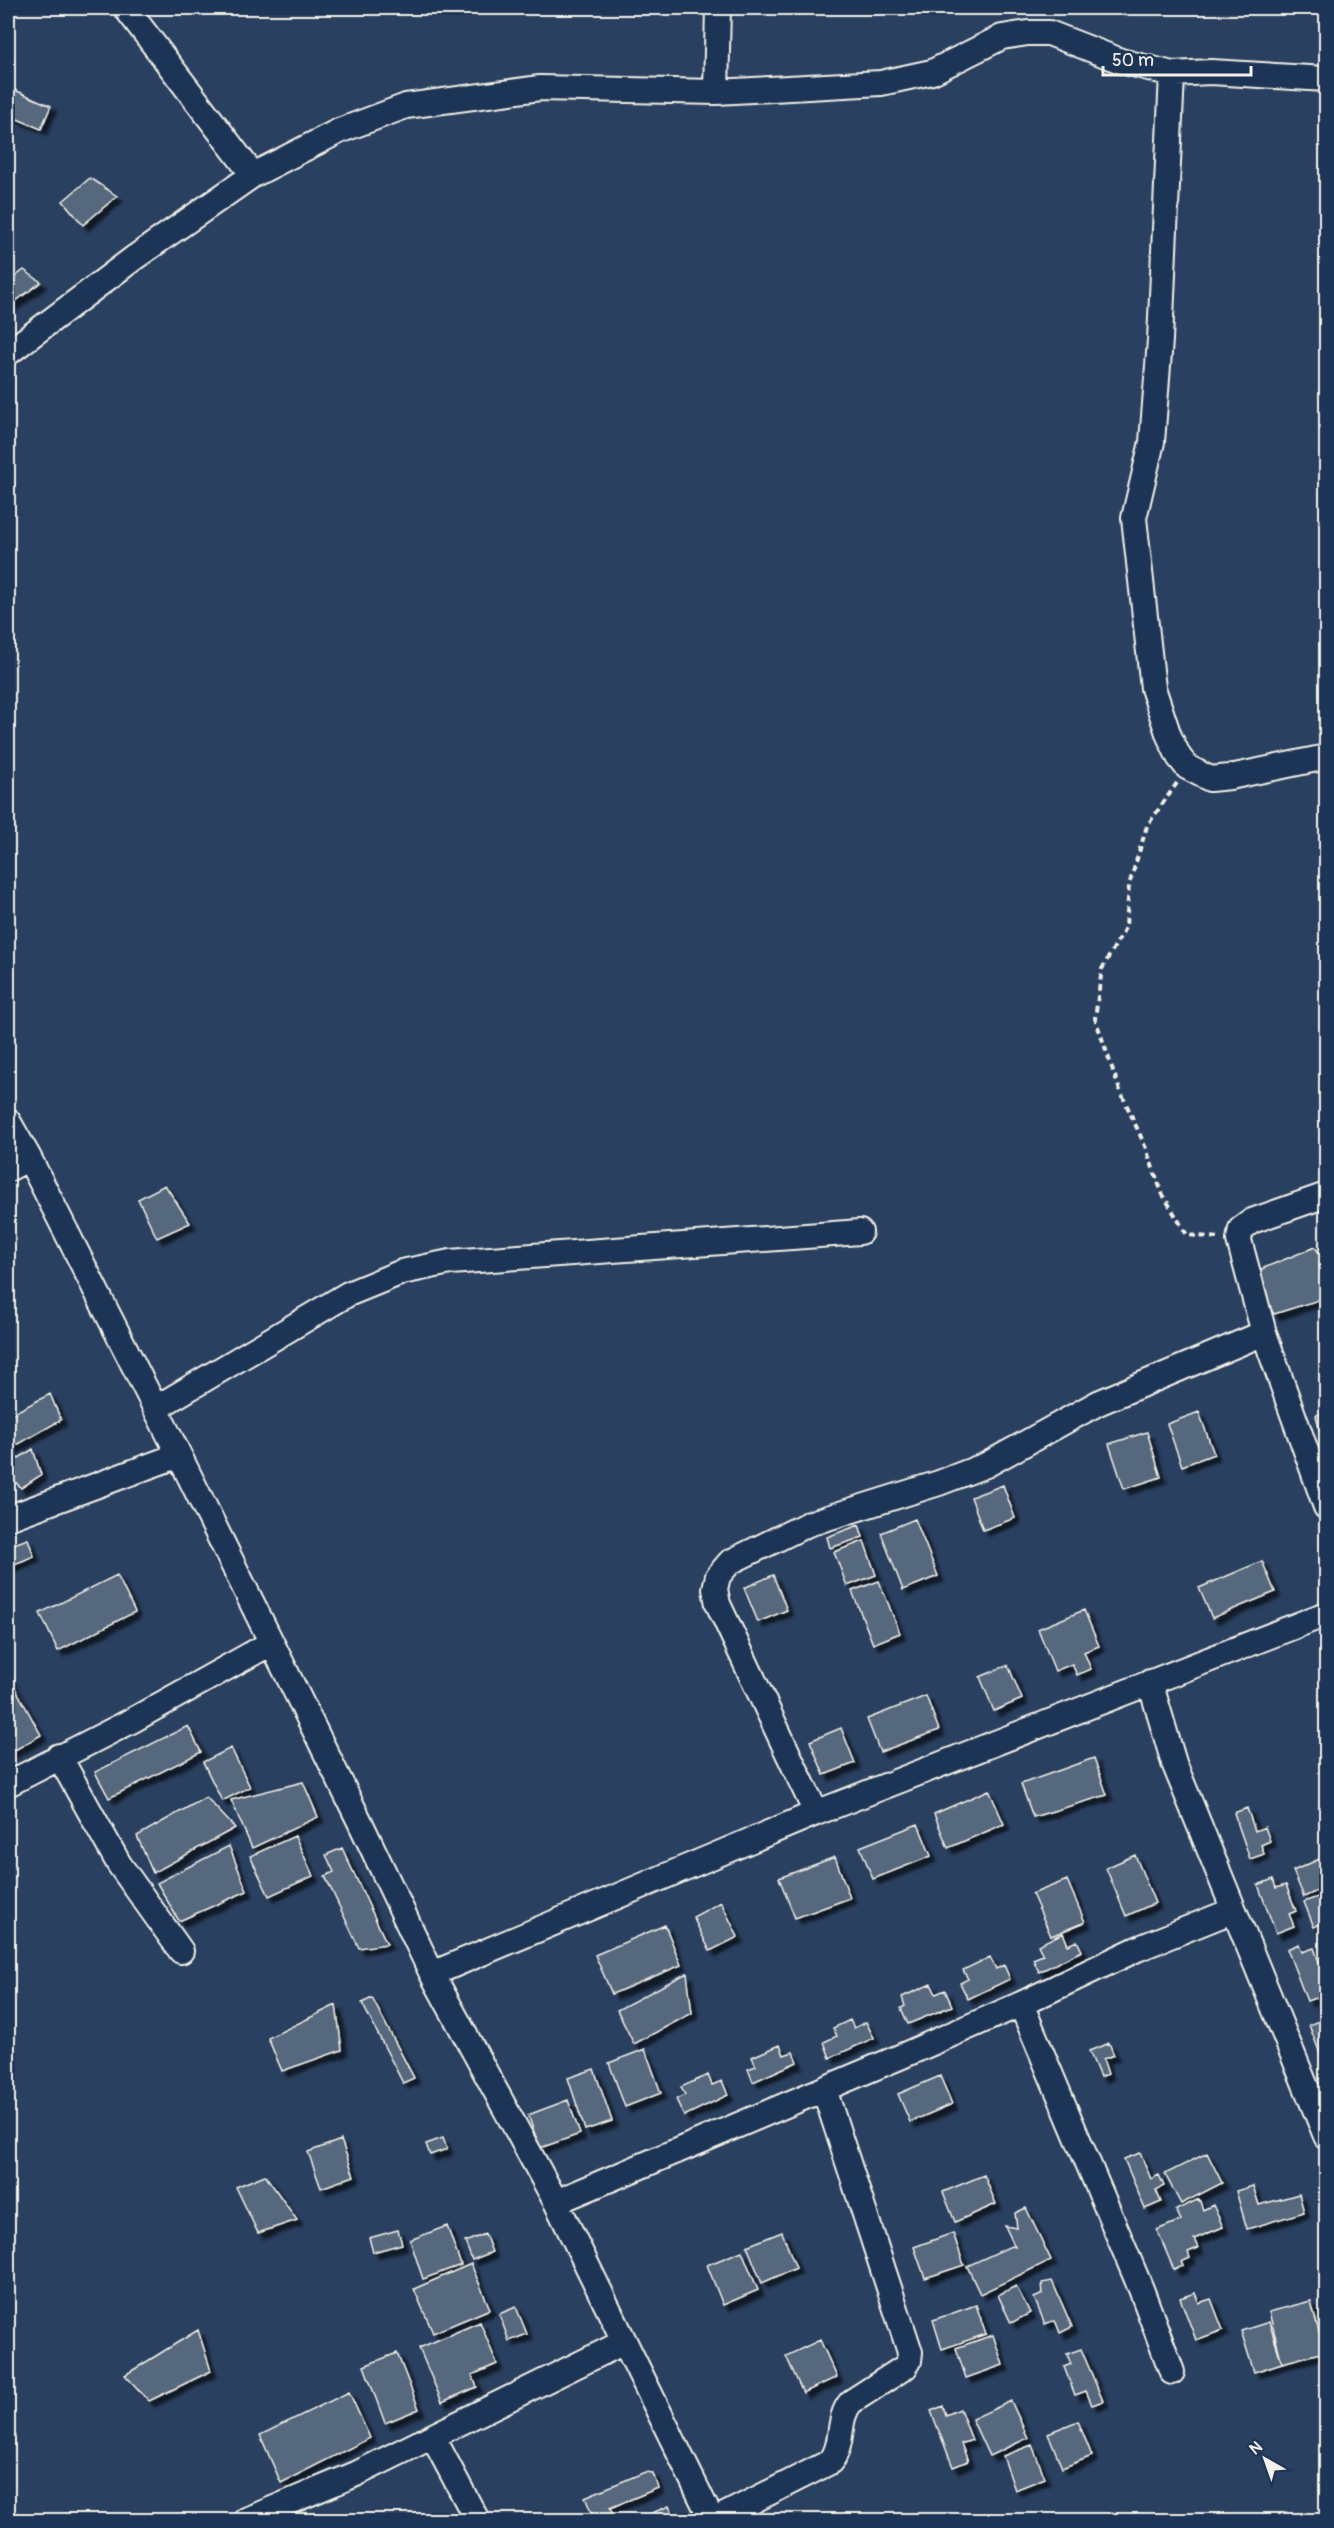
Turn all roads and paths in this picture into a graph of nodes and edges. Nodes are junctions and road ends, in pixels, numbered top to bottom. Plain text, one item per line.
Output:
1 (126, 8) edge
2 (718, 8) edge
3 (1172, 74) junction
4 (1326, 79) edge
5 (716, 92) junction
6 (253, 175) junction
7 (8, 353) edge
8 (1326, 757) edge
9 (1187, 767) junction
10 (8, 1121) edge
11 (18, 1163) edge
12 (1326, 1195) edge
13 (860, 1232) dead end
14 (1239, 1240) junction
15 (1264, 1333) junction
16 (156, 1408) junction
17 (179, 1455) junction
18 (1326, 1507) edge
19 (8, 1518) edge
20 (1326, 1614) edge
21 (271, 1643) junction
22 (1150, 1682) junction
23 (59, 1756) junction
24 (8, 1784) edge
25 (816, 1813) junction
26 (1234, 1910) junction
27 (182, 1952) dead end
28 (432, 1974) junction
29 (1021, 2004) junction
30 (824, 2089) junction
31 (1326, 2136) edge
32 (556, 2202) junction
33 (624, 2342) junction
34 (1172, 2372) dead end
35 (433, 2437) junction
36 (246, 2520) edge
37 (477, 2520) edge
38 (714, 2520) edge

1 - 6 street
2 - 5 street
3 - 4 street
3 - 5 street
3 - 9 street
5 - 6 street
6 - 7 street
8 - 9 street
9 - 14 path
10 - 11 street
11 - 16 street
12 - 14 street
13 - 16 street
14 - 15 street
15 - 18 street
15 - 25 street
16 - 17 street
17 - 19 street
17 - 21 street
20 - 22 street
21 - 23 street
21 - 28 street
22 - 25 street
22 - 26 street
23 - 24 street
23 - 27 street
25 - 28 street
26 - 29 street
26 - 31 street
28 - 32 street
29 - 30 street
29 - 34 street
30 - 32 street
30 - 38 street
32 - 33 street
33 - 35 street
33 - 38 street
35 - 36 street
35 - 37 street

